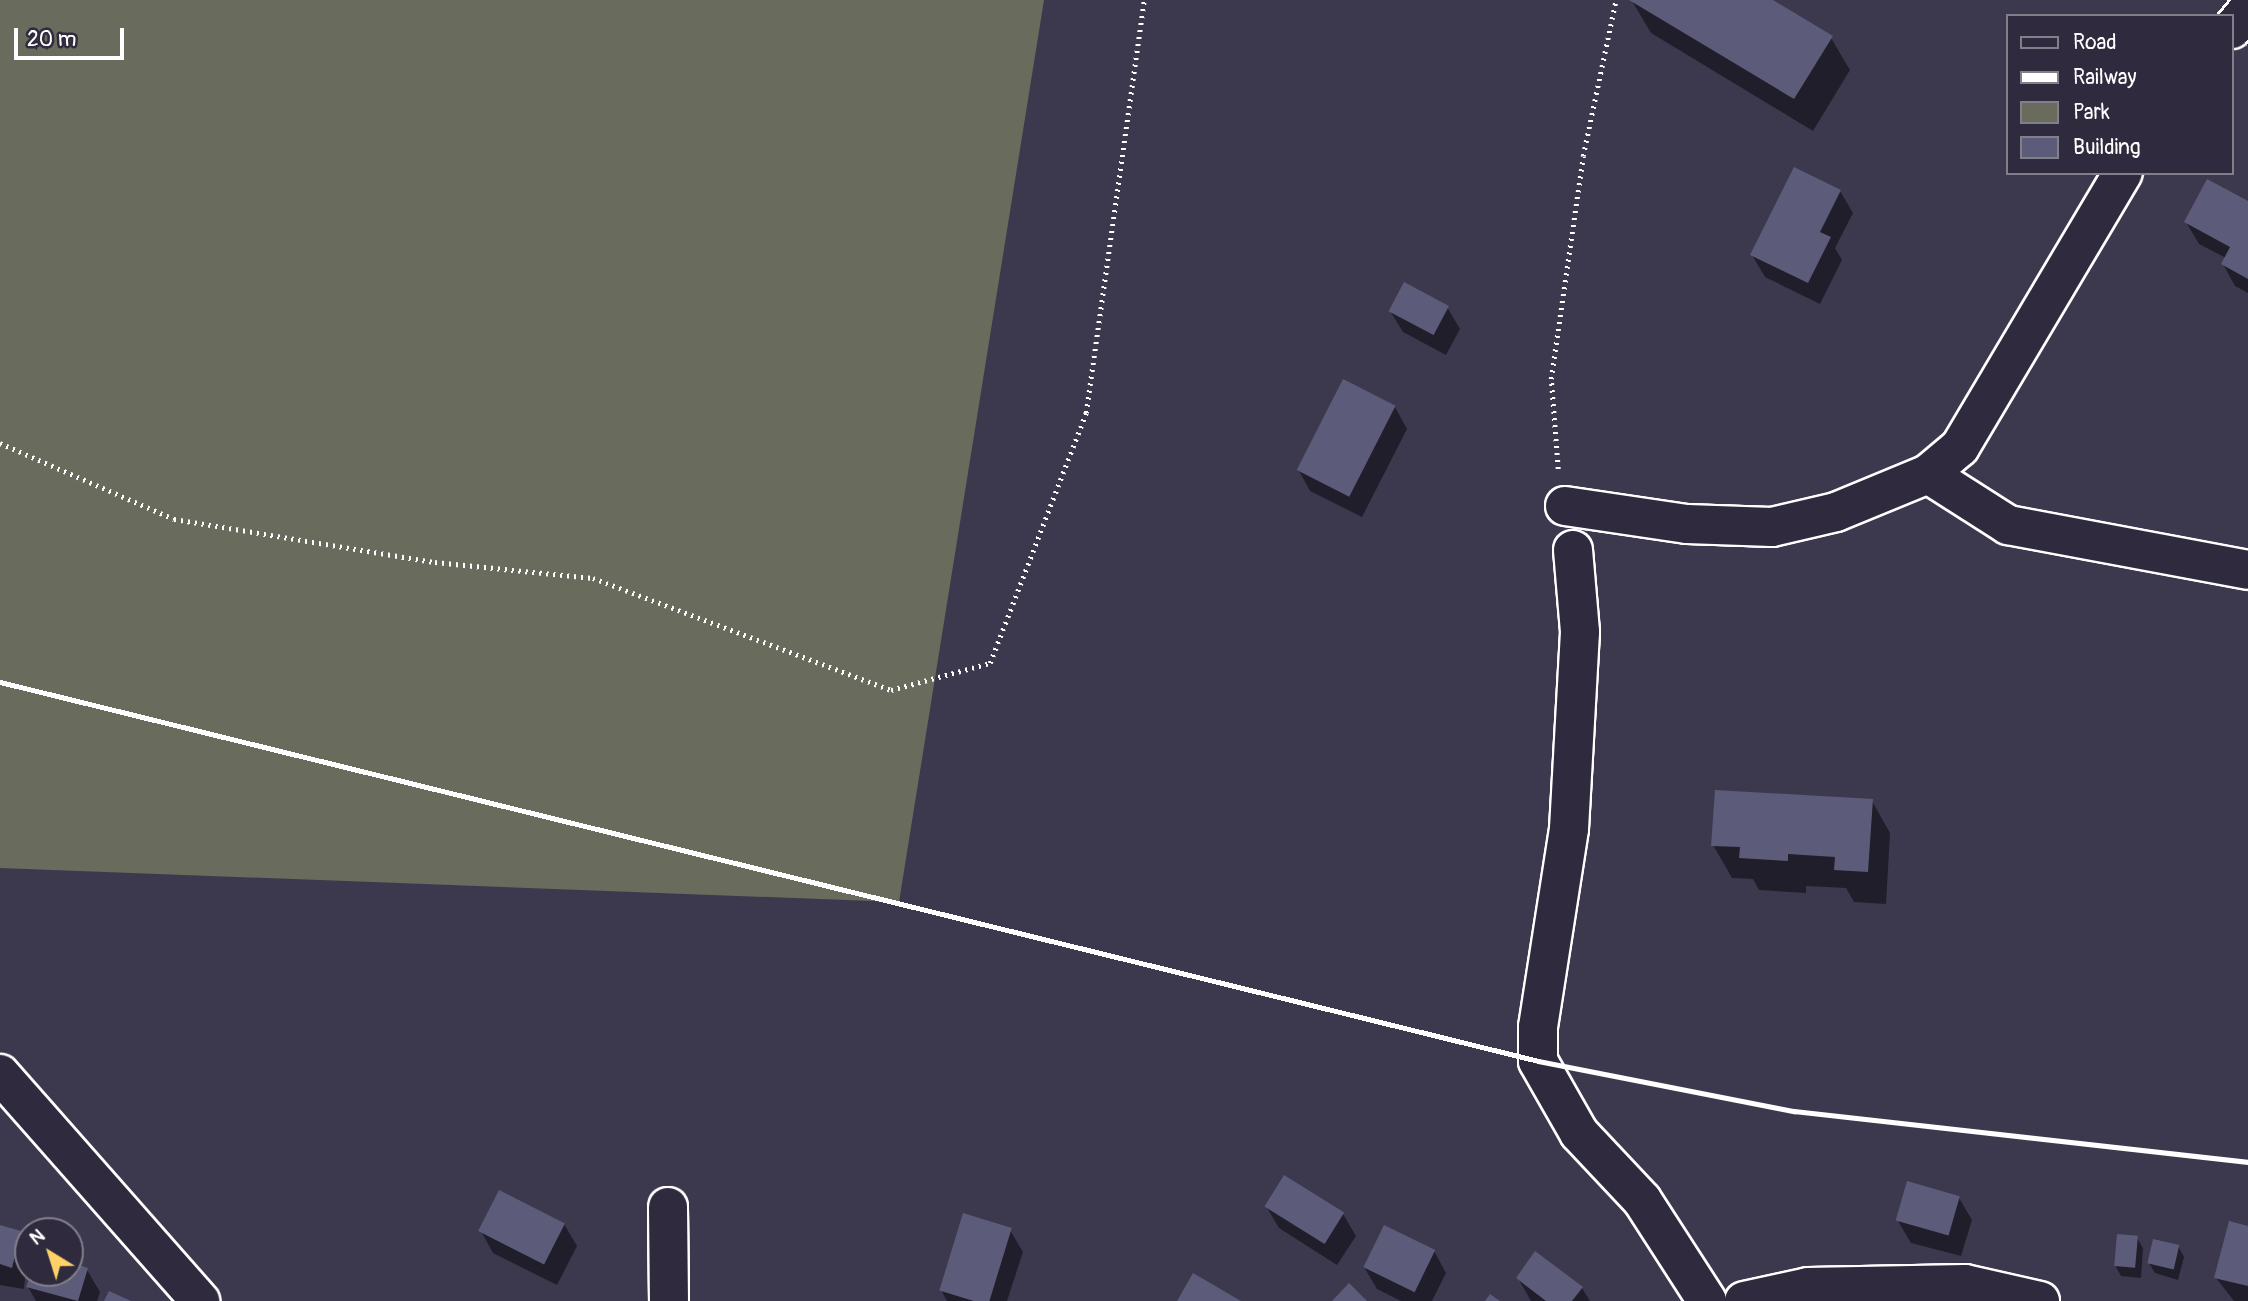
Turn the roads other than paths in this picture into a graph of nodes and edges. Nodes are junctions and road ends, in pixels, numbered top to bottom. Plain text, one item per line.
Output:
1 (2248, 10) edge
2 (2234, 27) edge
3 (2122, 175) edge
4 (1928, 474) junction
5 (1565, 506) road end
6 (1573, 550) dead end
7 (2248, 570) edge
8 (0, 1074) edge
9 (668, 1207) dead end
10 (200, 1301) edge
11 (669, 1301) edge
12 (1707, 1301) edge
13 (1744, 1301) edge
14 (2040, 1301) edge

1 - 2 street
3 - 4 street
4 - 5 street
4 - 7 street
6 - 12 street
8 - 10 street
9 - 11 street
13 - 14 street

